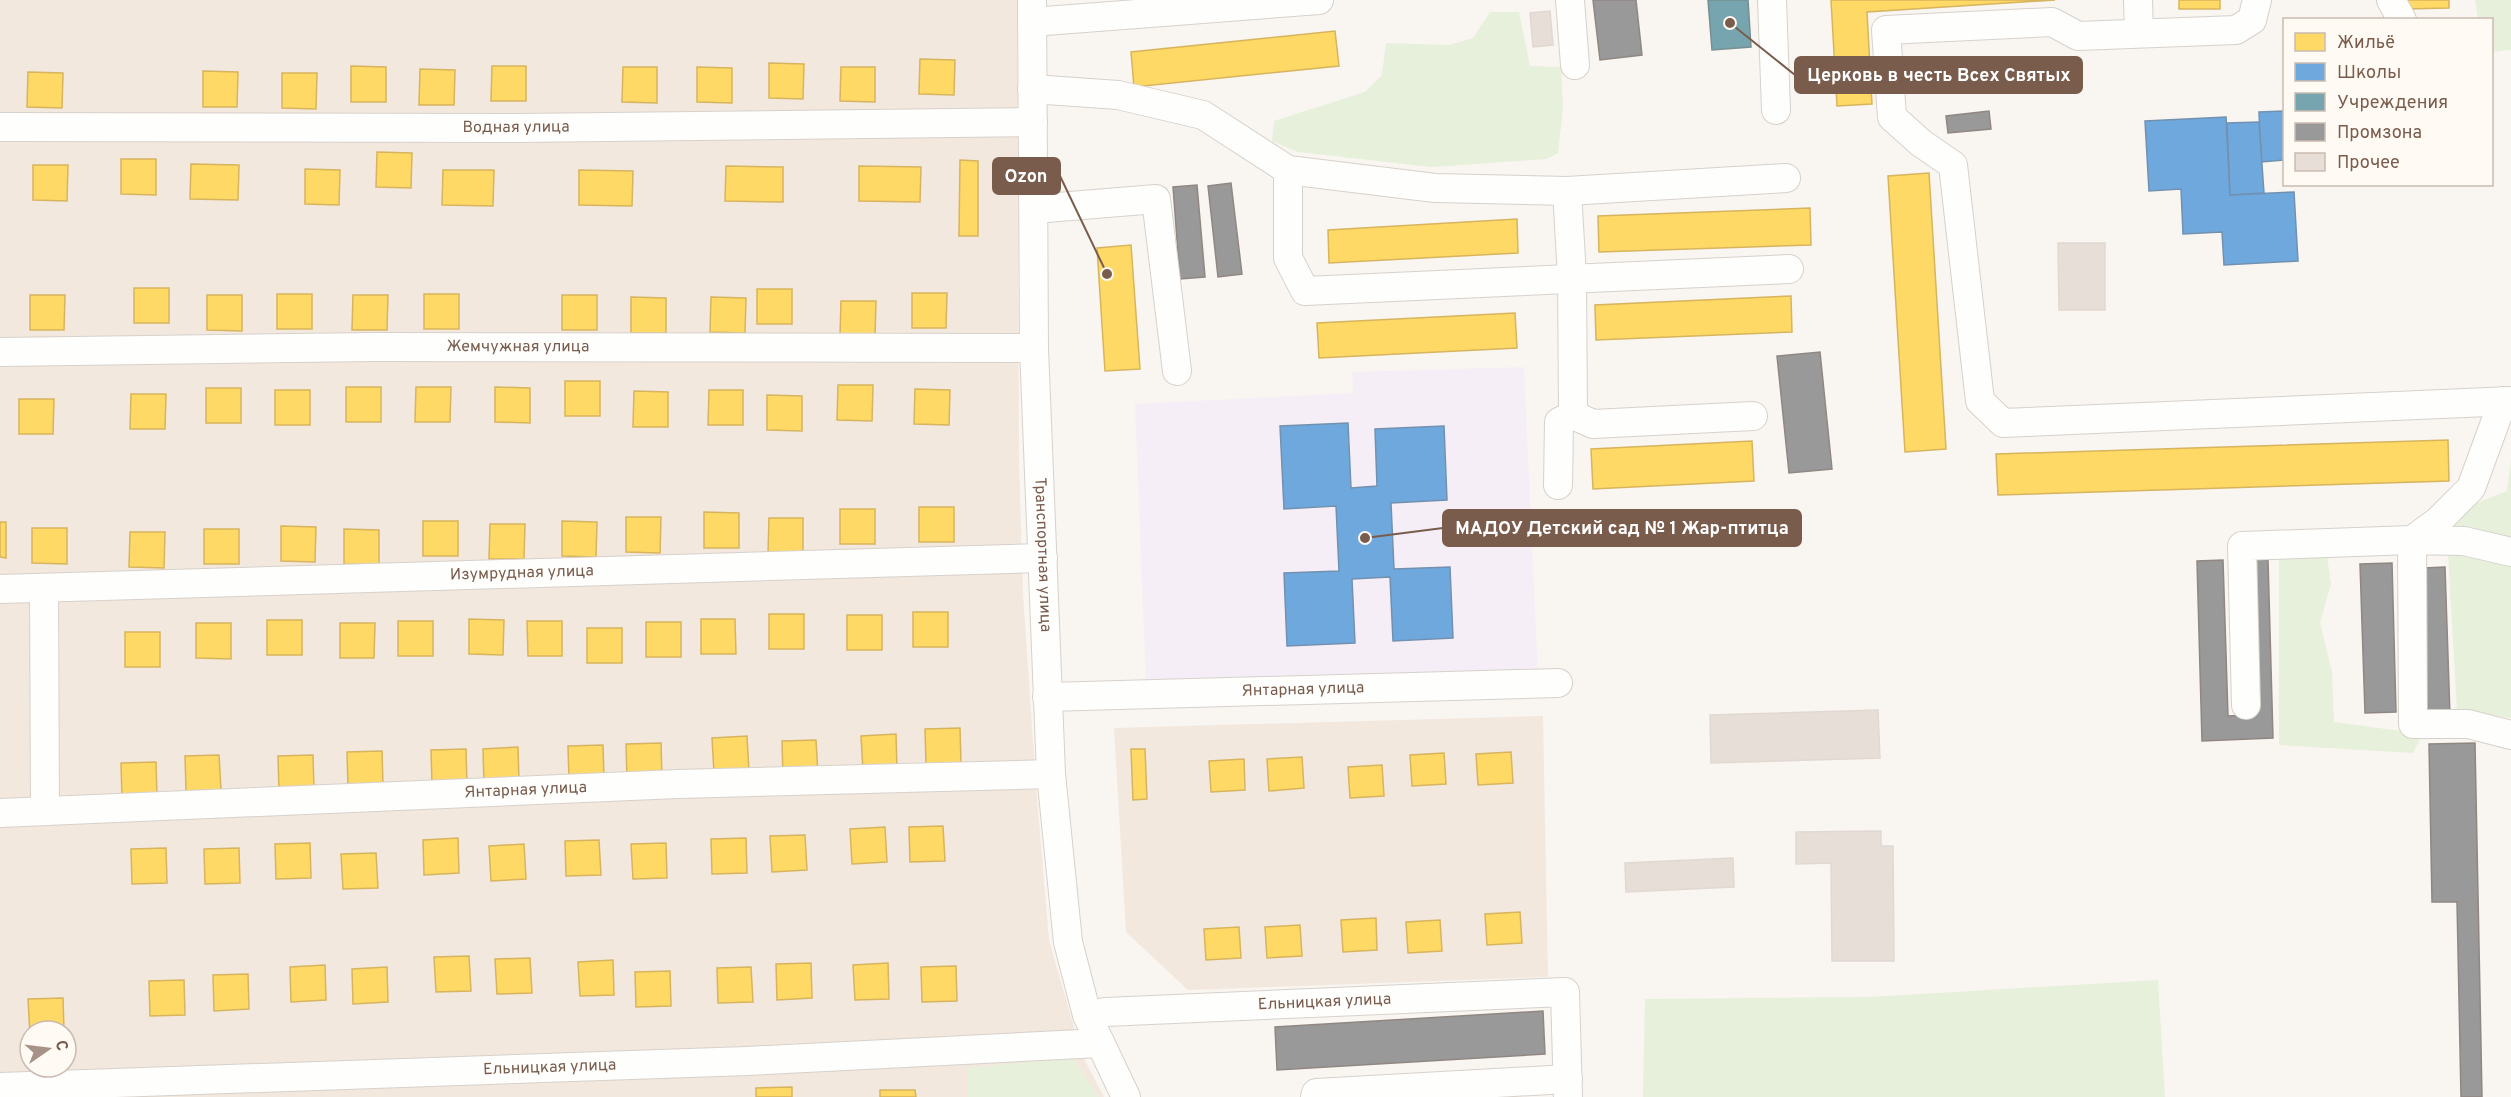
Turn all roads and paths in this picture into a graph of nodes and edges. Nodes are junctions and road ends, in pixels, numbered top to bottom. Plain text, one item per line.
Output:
1 (1319, 0) edge
2 (1570, 0) edge
3 (1772, 0) edge
4 (2138, 0) edge
5 (2257, 0) edge
6 (2391, 0) edge
7 (1032, 11) edge
8 (2401, 18) edge
9 (2139, 33) junction
10 (1575, 65) dead end
11 (1032, 89) junction
12 (1776, 110) dead end
13 (1033, 122) junction
14 (0, 127) edge
15 (1288, 170) junction
16 (1786, 178) dead end
17 (1567, 191) junction
18 (1034, 208) junction
19 (1789, 269) dead end
20 (1572, 277) junction
21 (1034, 348) junction
22 (0, 352) edge
23 (1177, 371) dead end
24 (2507, 401) edge
25 (1573, 415) junction
26 (1753, 416) dead end
27 (1558, 485) dead end
28 (2412, 540) junction
29 (2511, 552) edge
30 (1043, 558) junction
31 (44, 588) junction
32 (0, 589) edge
33 (1558, 683) dead end
34 (1047, 697) junction
35 (2246, 705) dead end
36 (2511, 735) edge
37 (1051, 774) junction
38 (45, 811) junction
39 (0, 813) edge
40 (1086, 1015) junction
41 (1100, 1043) junction
42 (0, 1087) edge
43 (1568, 1088) edge
44 (1126, 1097) edge
45 (1316, 1097) edge

1 - 7 street
2 - 10 street
3 - 12 street
4 - 9 street
5 - 9 street
6 - 8 street
7 - 11 street, Транспортная улица
9 - 24 street
11 - 13 street, Транспортная улица
11 - 15 street
13 - 14 street, Водная улица
13 - 18 street, Транспортная улица
15 - 17 street
15 - 20 street
16 - 17 street
17 - 20 street
18 - 21 street, Транспортная улица
18 - 23 street
19 - 20 street
20 - 25 street
21 - 22 street, Жемчужная улица
21 - 30 street, Транспортная улица
24 - 28 street
25 - 26 street
25 - 27 street
28 - 29 street
28 - 35 street
28 - 36 street
30 - 31 street, Изумрудная улица
30 - 34 street, Транспортная улица
31 - 32 street, Изумрудная улица
31 - 38 street
33 - 34 street, Янтарная улица
34 - 37 street, Транспортная улица
37 - 38 street, Янтарная улица
37 - 40 street, Транспортная улица
38 - 39 street, Янтарная улица
40 - 41 street, Транспортная улица
40 - 43 street, Ельницкая улица
41 - 42 street, Ельницкая улица
41 - 44 street, Транспортная улица
43 - 45 street

